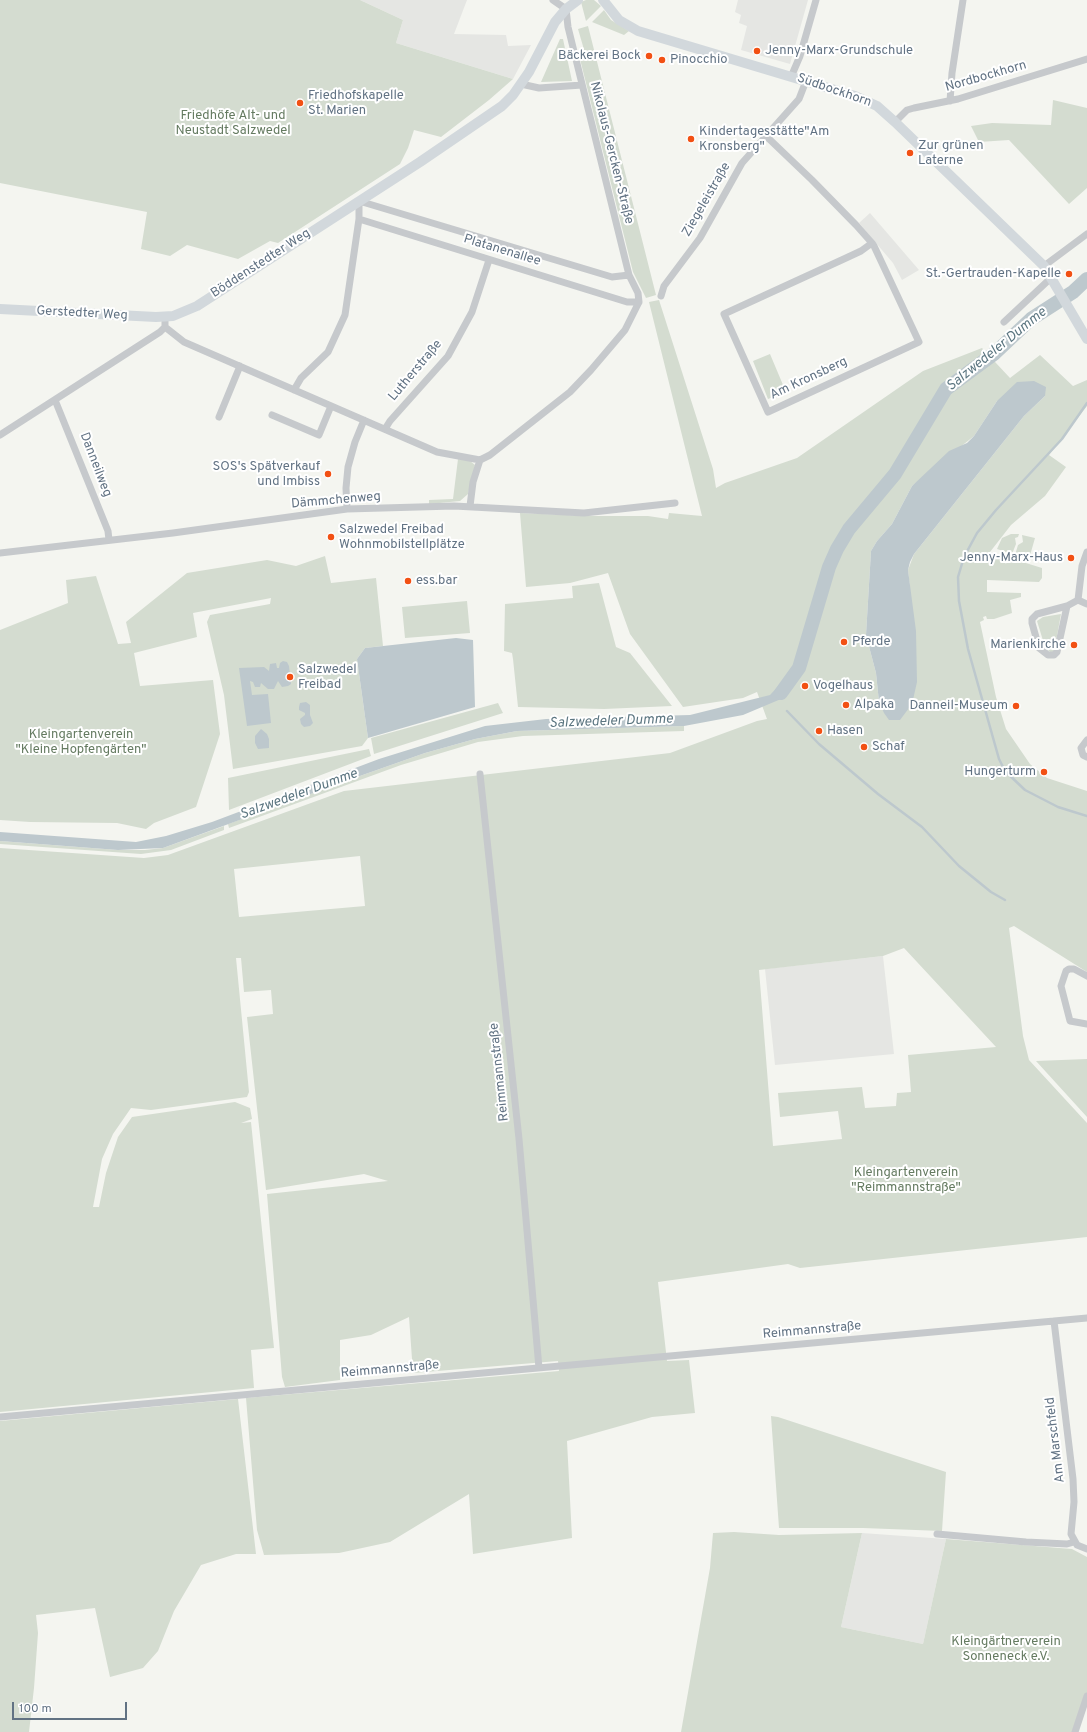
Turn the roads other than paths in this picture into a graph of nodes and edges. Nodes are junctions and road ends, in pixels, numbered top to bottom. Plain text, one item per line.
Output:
1 (553, 0) edge
2 (578, 0) edge
3 (603, 0) edge
4 (816, 0) edge
5 (963, 0) edge
6 (566, 9) junction
7 (1087, 59) edge
8 (791, 77) junction
9 (806, 81) junction
10 (521, 84) junction
11 (582, 85) junction
12 (950, 101) junction
13 (895, 122) junction
14 (766, 136) junction
15 (359, 201) junction
16 (359, 219) junction
17 (1087, 234) edge
18 (872, 243) junction
19 (489, 260) junction
20 (1044, 266) junction
21 (629, 275) junction
22 (1052, 277) junction
23 (661, 296) dead end
24 (639, 302) junction
25 (0, 309) edge
26 (165, 322) junction
27 (1004, 322) dead end
28 (1087, 339) edge
29 (240, 366) junction
30 (294, 390) junction
31 (55, 400) junction
32 (331, 406) junction
33 (272, 415) dead end
34 (219, 417) dead end
35 (364, 420) junction
36 (385, 429) junction
37 (0, 435) edge
38 (480, 460) junction
39 (675, 503) dead end
40 (470, 506) junction
41 (347, 509) junction
42 (109, 540) junction
43 (1087, 552) edge
44 (0, 553) edge
45 (1078, 600) junction
46 (1087, 604) edge
47 (1067, 606) junction
48 (1087, 740) edge
49 (1085, 756) edge
50 (480, 774) dead end
51 (1087, 976) edge
52 (1087, 1024) edge
53 (1087, 1318) edge
54 (1054, 1321) junction
55 (539, 1368) junction
56 (0, 1417) edge
57 (937, 1534) dead end
58 (1074, 1542) junction
59 (1087, 1549) edge
60 (1087, 1696) edge
61 (1075, 1732) edge

1 - 6 street
2 - 6 street, Böddenstedter Weg
3 - 8 street, Südbockhorn
4 - 8 street
5 - 12 street
6 - 10 street, Böddenstedter Weg
6 - 11 street, Nikolaus-Gercken-Straße
7 - 12 street, Nordbockhorn
8 - 9 street, Südbockhorn
9 - 13 street, Südbockhorn
9 - 14 street, Ziegeleistraße
10 - 11 street
10 - 15 street, Böddenstedter Weg
11 - 21 street, Nikolaus-Gercken-Straße
12 - 13 street, Nordbockhorn
13 - 20 street, Südbockhorn
14 - 18 street, Am Kronsberg
14 - 23 street, Ziegeleistraße
15 - 16 street
15 - 21 street, Platanenallee
15 - 26 street, Böddenstedter Weg
16 - 19 street, Platanenallee
16 - 30 street
17 - 20 street
18 - 18 street, Am Kronsberg
19 - 24 street, Platanenallee
19 - 36 street, Lutherstraße
20 - 22 street, Südbockhorn
21 - 24 street, Nikolaus-Gercken-Straße
22 - 27 street
22 - 28 street, Südbockhorn
24 - 38 street
25 - 26 street, Gerstedter Weg
26 - 29 street
26 - 31 street, Böddenstedter Weg
29 - 30 street
29 - 34 street
30 - 32 street
31 - 37 street, Böddenstedter Weg
31 - 42 street, Danneilweg
32 - 33 street
32 - 35 street
35 - 36 street
35 - 41 street
36 - 38 street
38 - 40 street
39 - 40 street, Dämmchenweg
40 - 41 street, Dämmchenweg
41 - 42 street, Dämmchenweg
42 - 44 street, Dämmchenweg
43 - 45 street
45 - 46 street
45 - 47 street
47 - 47 street
48 - 49 street
50 - 55 street, Reimmannstraße
51 - 52 street
53 - 54 street, Reimmannstraße
54 - 55 street, Reimmannstraße
54 - 58 street, Am Marschfeld
55 - 56 street, Reimmannstraße
57 - 58 street
58 - 59 street
60 - 61 street

